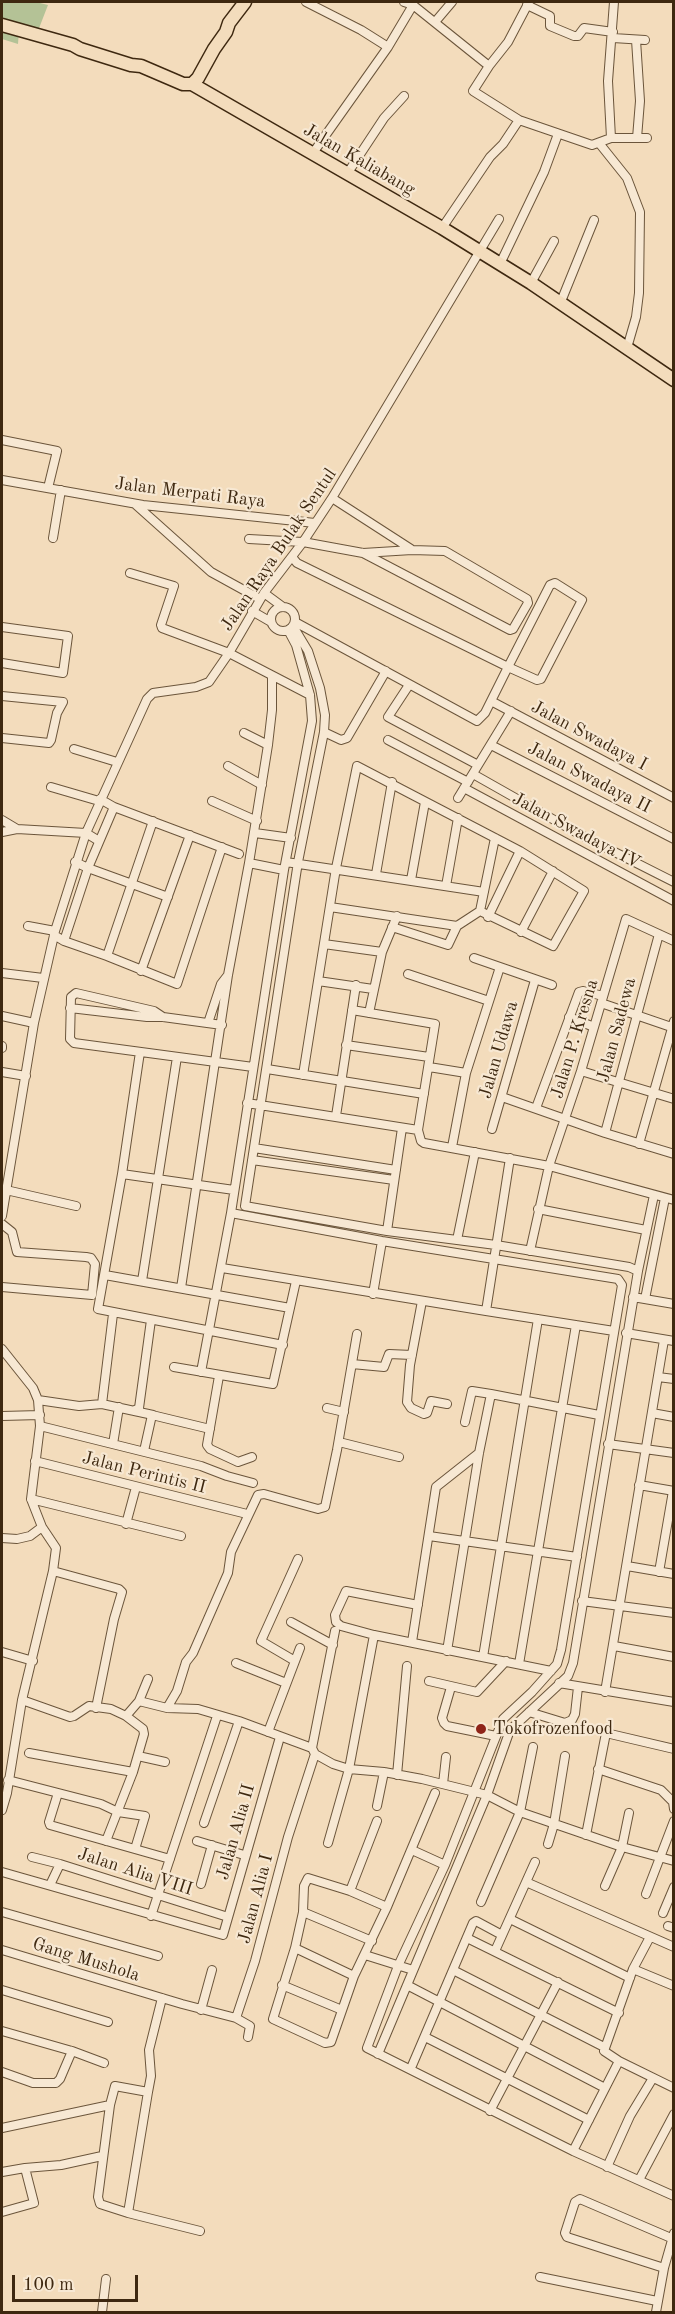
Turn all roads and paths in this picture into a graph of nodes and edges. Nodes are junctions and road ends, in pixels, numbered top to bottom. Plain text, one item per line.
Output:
1 (245, 2) edge
2 (306, 2) edge
3 (405, 2) edge
4 (452, 2) edge
5 (614, 2) edge
6 (528, 3) edge
7 (413, 5) junction
8 (435, 22) junction
9 (2, 25) edge
10 (613, 35) junction
11 (636, 40) junction
12 (645, 40) dead end
13 (388, 47) junction
14 (489, 66) junction
15 (192, 84) junction
16 (404, 96) dead end
17 (519, 120) junction
18 (558, 134) junction
19 (611, 138) junction
20 (637, 138) junction
21 (647, 138) dead end
22 (599, 143) junction
23 (313, 153) junction
24 (347, 174) junction
25 (499, 219) dead end
26 (594, 220) dead end
27 (442, 228) junction
28 (554, 241) dead end
29 (481, 252) junction
30 (500, 264) junction
31 (531, 283) junction
32 (560, 304) junction
33 (627, 348) junction
34 (674, 380) edge
35 (2, 440) edge
36 (2, 480) edge
37 (48, 488) junction
38 (61, 490) junction
39 (332, 498) junction
40 (137, 504) junction
41 (315, 523) junction
42 (53, 538) dead end
43 (249, 539) dead end
44 (303, 542) junction
45 (412, 550) junction
46 (363, 553) junction
47 (292, 557) junction
48 (130, 573) dead end
49 (262, 596) junction
50 (283, 607) junction
51 (252, 611) junction
52 (271, 622) junction
53 (292, 626) junction
54 (2, 627) edge
55 (229, 653) junction
56 (2, 663) edge
57 (508, 667) junction
58 (386, 671) junction
59 (272, 676) junction
60 (409, 685) junction
61 (310, 695) junction
62 (2, 696) edge
63 (491, 700) junction
64 (511, 711) junction
65 (324, 732) junction
66 (244, 733) dead end
67 (2, 738) edge
68 (388, 741) dead end
69 (268, 745) junction
70 (491, 745) junction
71 (74, 749) dead end
72 (117, 762) junction
73 (478, 765) junction
74 (228, 766) dead end
75 (473, 774) junction
76 (303, 777) junction
77 (315, 778) junction
78 (392, 783) junction
79 (262, 785) junction
80 (466, 785) junction
81 (51, 787) dead end
82 (458, 798) dead end
83 (674, 798) edge
84 (100, 800) junction
85 (212, 801) dead end
86 (425, 802) junction
87 (114, 807) junction
88 (458, 818) junction
89 (2, 820) edge
90 (153, 821) junction
91 (256, 821) junction
92 (17, 829) junction
93 (2, 832) edge
94 (86, 833) junction
95 (255, 833) junction
96 (190, 835) junction
97 (291, 838) junction
98 (495, 838) junction
99 (674, 839) edge
100 (99, 841) junction
101 (222, 847) junction
102 (520, 851) junction
103 (239, 854) dead end
104 (75, 862) junction
105 (298, 862) junction
106 (249, 863) junction
107 (285, 866) junction
108 (88, 868) junction
109 (336, 868) junction
110 (553, 871) junction
111 (376, 874) junction
112 (411, 880) junction
113 (674, 882) edge
114 (132, 883) junction
115 (446, 886) junction
116 (484, 892) junction
117 (168, 897) junction
118 (674, 901) edge
119 (330, 907) junction
120 (480, 912) junction
121 (397, 916) junction
122 (488, 916) junction
123 (28, 926) dead end
124 (457, 926) junction
125 (393, 927) junction
126 (521, 932) junction
127 (54, 933) junction
128 (659, 934) junction
129 (64, 941) junction
130 (674, 941) edge
131 (324, 944) junction
132 (382, 952) junction
133 (107, 956) junction
134 (474, 958) dead end
135 (500, 967) junction
136 (141, 971) junction
137 (2, 973) edge
138 (408, 974) dead end
139 (228, 975) junction
140 (43, 978) junction
141 (535, 980) junction
142 (318, 981) junction
143 (356, 985) junction
144 (552, 985) dead end
145 (373, 988) junction
146 (489, 1000) junction
147 (602, 1000) junction
148 (70, 1008) junction
149 (352, 1011) junction
150 (369, 1013) junction
151 (2, 1016) edge
152 (637, 1016) junction
153 (163, 1017) junction
154 (569, 1017) junction
155 (34, 1023) junction
156 (208, 1023) junction
157 (222, 1026) junction
158 (673, 1026) edge
159 (594, 1027) junction
160 (346, 1044) junction
161 (140, 1052) junction
162 (177, 1057) junction
163 (429, 1057) junction
164 (216, 1062) junction
165 (253, 1067) junction
166 (429, 1067) junction
167 (267, 1069) junction
168 (581, 1071) junction
169 (2, 1072) edge
170 (466, 1073) junction
171 (303, 1075) junction
172 (26, 1076) junction
173 (340, 1082) junction
174 (619, 1083) junction
175 (653, 1092) junction
176 (424, 1094) junction
177 (502, 1097) junction
178 (674, 1099) edge
179 (247, 1103) junction
180 (260, 1105) junction
181 (536, 1108) junction
182 (336, 1116) junction
183 (566, 1120) junction
184 (402, 1128) junction
185 (492, 1129) dead end
186 (418, 1130) junction
187 (605, 1133) junction
188 (639, 1144) junction
189 (254, 1148) junction
190 (452, 1148) junction
191 (475, 1152) junction
192 (674, 1154) edge
193 (510, 1158) junction
194 (252, 1160) junction
195 (549, 1166) junction
196 (396, 1170) junction
197 (122, 1174) junction
198 (158, 1179) junction
199 (394, 1180) junction
200 (196, 1184) junction
201 (6, 1190) junction
202 (234, 1190) junction
203 (654, 1195) junction
204 (665, 1198) junction
205 (674, 1200) edge
206 (76, 1206) dead end
207 (538, 1209) junction
208 (231, 1213) junction
209 (2, 1216) edge
210 (2, 1224) edge
211 (646, 1230) junction
212 (387, 1231) junction
213 (457, 1240) junction
214 (382, 1241) junction
215 (496, 1245) junction
216 (530, 1251) junction
217 (495, 1258) junction
218 (222, 1268) junction
219 (638, 1271) junction
220 (105, 1275) junction
221 (142, 1281) junction
222 (296, 1281) junction
223 (2, 1287) edge
224 (181, 1288) junction
225 (217, 1294) junction
226 (373, 1294) junction
227 (633, 1297) junction
228 (645, 1299) junction
229 (423, 1301) junction
230 (674, 1304) edge
231 (290, 1308) junction
232 (486, 1311) junction
233 (113, 1314) junction
234 (538, 1319) junction
235 (151, 1320) junction
236 (576, 1325) junction
237 (210, 1330) junction
238 (614, 1331) junction
239 (626, 1333) junction
240 (357, 1334) dead end
241 (664, 1340) junction
242 (674, 1341) edge
243 (283, 1345) junction
244 (2, 1349) edge
245 (412, 1355) junction
246 (352, 1364) junction
247 (174, 1367) dead end
248 (201, 1372) junction
249 (219, 1376) junction
250 (658, 1377) junction
251 (674, 1379) edge
252 (491, 1394) junction
253 (38, 1400) junction
254 (524, 1401) junction
255 (102, 1404) junction
256 (447, 1404) dead end
257 (119, 1407) junction
258 (327, 1408) dead end
259 (562, 1408) junction
260 (135, 1410) junction
261 (344, 1412) junction
262 (652, 1413) junction
263 (153, 1414) junction
264 (600, 1414) junction
265 (40, 1415) junction
266 (2, 1416) edge
267 (674, 1417) edge
268 (465, 1422) dead end
269 (598, 1424) junction
270 (40, 1426) junction
271 (611, 1426) junction
272 (210, 1429) junction
273 (339, 1442) junction
274 (113, 1444) junction
275 (608, 1444) junction
276 (645, 1449) junction
277 (144, 1450) junction
278 (674, 1453) edge
279 (479, 1454) junction
280 (252, 1457) dead end
281 (399, 1457) dead end
282 (35, 1461) junction
283 (253, 1483) dead end
284 (639, 1485) junction
285 (136, 1487) junction
286 (673, 1491) edge
287 (31, 1499) junction
288 (247, 1514) junction
289 (126, 1524) junction
290 (42, 1527) junction
291 (670, 1529) edge
292 (181, 1536) dead end
293 (429, 1536) junction
294 (2, 1538) edge
295 (464, 1540) junction
296 (501, 1545) junction
297 (538, 1551) junction
298 (577, 1557) junction
299 (298, 1559) dead end
300 (627, 1566) junction
301 (53, 1571) junction
302 (659, 1572) junction
303 (674, 1574) edge
304 (582, 1600) junction
305 (418, 1605) junction
306 (621, 1605) junction
307 (674, 1613) edge
308 (291, 1622) dead end
309 (335, 1631) dead end
310 (374, 1635) junction
311 (412, 1642) junction
312 (333, 1645) junction
313 (614, 1646) junction
314 (300, 1648) dead end
315 (447, 1650) junction
316 (2, 1653) edge
317 (483, 1656) junction
318 (674, 1657) edge
319 (33, 1661) junction
320 (295, 1661) junction
321 (506, 1661) junction
322 (237, 1663) dead end
323 (519, 1664) junction
324 (557, 1664) junction
325 (406, 1666) dead end
326 (551, 1671) junction
327 (568, 1676) junction
328 (148, 1679) dead end
329 (429, 1682) dead end
330 (286, 1683) junction
331 (559, 1683) junction
332 (451, 1687) junction
333 (578, 1687) junction
334 (605, 1692) junction
335 (22, 1701) junction
336 (139, 1701) junction
337 (674, 1702) edge
338 (96, 1707) junction
339 (166, 1708) junction
340 (529, 1712) junction
341 (126, 1716) junction
342 (217, 1716) junction
343 (239, 1721) junction
344 (268, 1732) junction
345 (496, 1736) junction
346 (279, 1737) junction
347 (533, 1747) dead end
348 (674, 1749) edge
349 (313, 1751) junction
350 (29, 1753) dead end
351 (138, 1756) junction
352 (565, 1756) dead end
353 (446, 1757) dead end
354 (165, 1762) dead end
355 (350, 1768) junction
356 (598, 1768) junction
357 (133, 1772) junction
358 (384, 1772) junction
359 (397, 1775) junction
360 (8, 1780) junction
361 (443, 1784) junction
362 (474, 1792) junction
363 (58, 1793) junction
364 (435, 1793) dead end
365 (487, 1796) junction
366 (377, 1806) dead end
367 (674, 1809) edge
368 (2, 1810) edge
369 (118, 1812) junction
370 (520, 1812) junction
371 (629, 1813) dead end
372 (377, 1821) dead end
373 (674, 1821) edge
374 (204, 1823) dead end
375 (554, 1824) junction
376 (586, 1834) junction
377 (106, 1841) junction
378 (197, 1841) dead end
379 (328, 1843) dead end
380 (548, 1844) dead end
381 (212, 1845) junction
382 (622, 1846) junction
383 (135, 1849) junction
384 (412, 1850) junction
385 (244, 1855) junction
386 (32, 1857) dead end
387 (660, 1857) junction
388 (171, 1859) junction
389 (674, 1861) edge
390 (535, 1862) dead end
391 (60, 1864) junction
392 (445, 1865) junction
393 (2, 1872) edge
394 (526, 1882) junction
395 (201, 1884) dead end
396 (50, 1885) junction
397 (605, 1886) dead end
398 (674, 1887) edge
399 (350, 1891) junction
400 (646, 1894) dead end
401 (157, 1895) junction
402 (481, 1902) dead end
403 (387, 1907) junction
404 (2, 1911) edge
405 (303, 1912) junction
406 (663, 1913) dead end
407 (151, 1916) junction
408 (228, 1917) junction
409 (510, 1919) junction
410 (502, 1935) junction
411 (650, 1937) junction
412 (467, 1938) junction
413 (372, 1941) junction
414 (674, 1947) edge
415 (295, 1948) junction
416 (2, 1950) edge
417 (495, 1951) junction
418 (365, 1955) junction
419 (158, 1956) dead end
420 (398, 1966) junction
421 (633, 1969) junction
422 (212, 1970) dead end
423 (413, 1970) junction
424 (453, 1970) junction
425 (354, 1976) junction
426 (630, 1978) junction
427 (558, 1982) junction
428 (282, 1985) junction
429 (407, 1985) junction
430 (674, 1986) edge
431 (2, 1990) edge
432 (162, 1998) junction
433 (441, 2002) junction
434 (201, 2010) junction
435 (342, 2010) junction
436 (619, 2013) junction
437 (540, 2014) junction
438 (236, 2018) junction
439 (108, 2022) dead end
440 (2, 2031) edge
441 (248, 2037) dead end
442 (425, 2037) junction
443 (525, 2046) junction
444 (604, 2047) junction
445 (72, 2051) junction
446 (378, 2054) junction
447 (619, 2061) junction
448 (104, 2063) dead end
449 (411, 2068) junction
450 (2, 2072) edge
451 (653, 2078) junction
452 (508, 2079) junction
453 (605, 2088) junction
454 (674, 2088) edge
455 (148, 2092) junction
456 (110, 2105) junction
457 (490, 2110) junction
458 (674, 2114) edge
459 (589, 2120) junction
460 (2, 2128) edge
461 (573, 2151) junction
462 (102, 2157) junction
463 (607, 2167) junction
464 (25, 2168) junction
465 (2, 2172) edge
466 (639, 2180) junction
467 (673, 2194) edge
468 (2, 2212) edge
469 (128, 2213) junction
470 (200, 2231) dead end
471 (672, 2236) edge
472 (664, 2268) junction
473 (540, 2277) dead end
474 (106, 2279) dead end
475 (657, 2301) junction
476 (102, 2313) edge
477 (656, 2313) edge

1 - 15 main road
2 - 13 street
3 - 7 street
4 - 8 street
5 - 10 street
6 - 10 street
6 - 14 street
7 - 8 street
7 - 13 street
8 - 14 street
9 - 15 main road, Jalan Kaliabang
10 - 11 street
10 - 19 street
11 - 12 street
11 - 20 street
13 - 23 street
14 - 17 street
15 - 23 main road, Jalan Kaliabang
16 - 24 street
17 - 18 street
17 - 27 street
18 - 22 street
18 - 30 street
19 - 20 street
19 - 22 street
20 - 21 street
22 - 33 street
23 - 24 main road, Jalan Kaliabang
24 - 27 main road, Jalan Kaliabang
25 - 29 street, Jalan Raya Bulak Sentul
26 - 32 street
27 - 29 main road, Jalan Kaliabang
28 - 31 street
29 - 30 main road, Jalan Kaliabang
29 - 39 street, Jalan Raya Bulak Sentul
30 - 31 main road, Jalan Kaliabang
31 - 32 main road, Jalan Kaliabang
32 - 33 main road, Jalan Kaliabang
33 - 34 main road, Jalan Kaliabang
35 - 37 street
36 - 37 street, Jalan Merpati Raya
37 - 38 street, Jalan Merpati Raya
38 - 40 street, Jalan Merpati Raya
38 - 42 street
39 - 41 street, Jalan Raya Bulak Sentul
39 - 45 street
40 - 41 street, Jalan Merpati Raya
40 - 49 street
41 - 44 street, Jalan Raya Bulak Sentul
43 - 44 street
44 - 46 street
44 - 47 street, Jalan Raya Bulak Sentul
45 - 46 street
45 - 46 street
47 - 49 street, Jalan Raya Bulak Sentul
47 - 57 street
48 - 55 street
49 - 50 street
49 - 51 street, Jalan Raya Bulak Sentul
50 - 52 street
50 - 53 street
51 - 52 street
51 - 55 street, Jalan Raya Bulak Sentul
52 - 53 street
53 - 58 street
53 - 61 street
53 - 65 street
54 - 56 street
55 - 59 street
55 - 72 street, Jalan Raya Bulak Sentul
57 - 57 street
57 - 63 street
58 - 60 street
58 - 65 street
59 - 61 street
59 - 69 street
60 - 63 street
60 - 73 street
61 - 76 street
62 - 67 street
63 - 64 street, Jalan Swadaya I
64 - 70 street
64 - 83 street, Jalan Swadaya I
65 - 77 street
66 - 69 street
68 - 80 street, Jalan Swadaya IV
69 - 79 street
70 - 73 street
70 - 99 street, Jalan Swadaya II
71 - 72 street
72 - 84 street, Jalan Raya Bulak Sentul
73 - 75 street
74 - 79 street
75 - 80 street
75 - 113 street
76 - 77 street
76 - 97 street
77 - 105 street
78 - 86 street
78 - 109 street
78 - 111 street
79 - 91 street
80 - 82 street
80 - 118 street, Jalan Swadaya IV
81 - 84 street
84 - 87 street
84 - 94 street, Jalan Raya Bulak Sentul
85 - 91 street
86 - 88 street
86 - 112 street
87 - 90 street
87 - 100 street
88 - 98 street
88 - 115 street
89 - 92 street
90 - 96 street
90 - 114 street
91 - 95 street
92 - 93 street
92 - 94 street
94 - 100 street
94 - 104 street, Jalan Raya Bulak Sentul
95 - 97 street
95 - 106 street
96 - 101 street
96 - 117 street
97 - 107 street
98 - 102 street
98 - 116 street
100 - 108 street
101 - 103 street
101 - 136 street
102 - 110 street
102 - 122 street
104 - 108 street
104 - 127 street, Jalan Raya Bulak Sentul
105 - 107 street
105 - 109 street
105 - 167 street
106 - 107 street
106 - 139 street
107 - 165 street
108 - 114 street
108 - 129 street
109 - 111 street
109 - 119 street
110 - 126 street
110 - 126 street
111 - 112 street
112 - 115 street
114 - 117 street
114 - 133 street
115 - 116 street
116 - 120 street
117 - 136 street
119 - 121 street
119 - 131 street
120 - 122 street
120 - 124 street
121 - 124 street
121 - 125 street
122 - 126 street
123 - 127 street
124 - 125 street
125 - 132 street
127 - 129 street
127 - 140 street, Jalan Raya Bulak Sentul
128 - 130 street
128 - 147 street, Jalan P. Kresna
128 - 152 street, Jalan Sadewa
129 - 133 street
131 - 132 street
131 - 142 street
132 - 145 street
133 - 136 street
134 - 135 street
135 - 141 street
135 - 146 street
137 - 140 street
138 - 146 street
139 - 156 street
139 - 157 street
140 - 155 street, Jalan Raya Bulak Sentul
141 - 144 street
141 - 177 street, Jalan Udawa
142 - 143 street
142 - 171 street
143 - 145 street
143 - 149 street
145 - 150 street
146 - 170 street
147 - 152 street
147 - 154 street
147 - 159 street, Jalan P. Kresna
148 - 153 street
148 - 153 street
148 - 161 street
149 - 150 street
149 - 160 street
150 - 163 street
151 - 155 street
152 - 158 street
152 - 174 street, Jalan Sadewa
153 - 156 street
154 - 159 street
154 - 181 street
155 - 172 street, Jalan Raya Bulak Sentul
156 - 157 street
157 - 164 street
158 - 175 street
159 - 168 street, Jalan P. Kresna
160 - 163 street
160 - 173 street
161 - 162 street
161 - 197 street
162 - 164 street
162 - 198 street
163 - 166 street
164 - 165 street
164 - 200 street
165 - 179 street
166 - 170 street
166 - 176 street
167 - 171 street
167 - 180 street
168 - 174 street
168 - 183 street, Jalan P. Kresna
169 - 172 street
170 - 190 street
171 - 173 street
172 - 201 street, Jalan Raya Bulak Sentul
173 - 176 street
173 - 182 street
174 - 175 street
174 - 187 street, Jalan Sadewa
175 - 178 street
175 - 188 street
176 - 186 street
177 - 181 street
177 - 185 street, Jalan Udawa
179 - 180 street
179 - 202 street
180 - 182 street
180 - 189 street
181 - 183 street
182 - 184 street
183 - 187 street
183 - 195 street, Jalan P. Kresna
184 - 186 street
184 - 196 street
186 - 190 street
187 - 188 street
188 - 192 street
189 - 194 street
189 - 196 street
190 - 191 street
191 - 193 street
191 - 213 street
193 - 195 street
193 - 215 street
194 - 199 street
194 - 212 street
195 - 203 street
195 - 207 street, Jalan P. Kresna
196 - 199 street
197 - 198 street
197 - 220 street
198 - 200 street
198 - 221 street
199 - 212 street
200 - 202 street
200 - 224 street
201 - 206 street
201 - 209 street, Jalan Raya Bulak Sentul
202 - 208 street
203 - 204 street
203 - 211 street
204 - 205 street
204 - 228 street
207 - 211 street
207 - 216 street, Jalan P. Kresna
208 - 214 street
208 - 218 street
210 - 223 street
211 - 219 street
212 - 213 street
213 - 215 street
214 - 217 street
214 - 226 street
215 - 216 street
215 - 217 street
216 - 219 street
217 - 232 street
217 - 238 street
218 - 222 street
218 - 225 street
219 - 227 street
220 - 221 street
220 - 233 street
221 - 224 street
222 - 226 street
222 - 231 street
224 - 225 street
225 - 231 street
225 - 237 street
226 - 229 street
227 - 228 street
227 - 239 street
228 - 230 street
229 - 232 street
229 - 245 street
231 - 243 street
232 - 234 street
233 - 235 street
233 - 255 street
234 - 236 street
234 - 254 street
235 - 237 street
235 - 260 street
236 - 238 street
236 - 259 street
237 - 243 street
237 - 248 street
238 - 264 street
239 - 241 street
239 - 271 street
240 - 246 street
241 - 242 street
241 - 250 street
243 - 249 street
244 - 253 street
245 - 246 street
245 - 256 street
246 - 261 street
247 - 248 street
248 - 249 street
249 - 272 street
250 - 251 street
250 - 262 street
252 - 254 street
252 - 268 street
252 - 279 street
253 - 255 street
253 - 265 street
254 - 259 street
254 - 296 street
255 - 257 street
257 - 260 street
257 - 274 street
258 - 261 street
259 - 264 street
259 - 297 street
260 - 263 street
261 - 273 street
262 - 267 street
262 - 276 street
263 - 272 street
263 - 277 street
264 - 269 street
265 - 266 street
265 - 270 street
269 - 271 street
269 - 298 street
270 - 274 street
270 - 282 street
271 - 275 street
272 - 280 street
273 - 281 street
273 - 288 street
274 - 277 street
275 - 276 street
275 - 304 street
276 - 278 street
276 - 284 street
277 - 283 street
279 - 293 street
279 - 295 street
282 - 285 street, Jalan Perintis II
282 - 287 street
284 - 286 street
284 - 300 street
285 - 288 street, Jalan Perintis II
285 - 289 street
286 - 291 street
287 - 289 street
287 - 290 street
288 - 339 street
289 - 292 street
290 - 294 street
290 - 301 street
291 - 302 street
293 - 295 street
293 - 305 street
295 - 296 street
295 - 315 street
296 - 297 street
296 - 317 street
297 - 298 street
297 - 323 street
298 - 324 street
299 - 320 street
300 - 302 street
300 - 306 street
301 - 319 street
301 - 338 street
302 - 303 street
304 - 306 street
304 - 327 street
305 - 310 street
305 - 311 street
306 - 307 street
306 - 313 street
308 - 312 street
309 - 312 street, Jalan Alia I
310 - 311 street
310 - 355 street
311 - 315 street
312 - 349 street, Jalan Alia I
313 - 318 street
313 - 334 street
314 - 320 street
315 - 317 street
316 - 319 street
317 - 321 street
319 - 335 street
320 - 330 street
321 - 323 street
321 - 332 street
322 - 330 street
323 - 326 street
324 - 326 street
324 - 327 street
325 - 359 street
326 - 345 street
327 - 331 street
328 - 336 street
329 - 332 street
330 - 344 street
331 - 333 street
331 - 340 street
332 - 345 street
333 - 334 street
333 - 340 street
334 - 337 street
335 - 338 street
335 - 360 street
336 - 339 street
336 - 341 street
338 - 341 street
339 - 342 street
340 - 365 street
341 - 351 street
342 - 343 street
342 - 388 street
343 - 344 street
343 - 374 street
344 - 346 street
345 - 362 street
346 - 349 street
346 - 385 street, Jalan Alia II
347 - 370 street
348 - 356 street
349 - 355 street
349 - 438 street, Jalan Alia I
350 - 357 street
351 - 354 street
351 - 357 street
352 - 375 street
353 - 361 street
355 - 358 street
355 - 379 street
356 - 367 street
356 - 376 street
357 - 369 street
358 - 359 street
358 - 366 street
359 - 361 street
360 - 363 street
360 - 368 street
361 - 362 street
362 - 365 street
362 - 392 street
363 - 369 street
363 - 377 street
364 - 384 street
365 - 370 street
365 - 423 street
369 - 377 street
369 - 383 street
370 - 375 street
370 - 402 street
371 - 382 street
372 - 399 street
373 - 387 street
375 - 376 street
375 - 380 street
376 - 382 street
377 - 383 street
378 - 381 street
381 - 385 street
381 - 395 street
382 - 387 street
382 - 397 street
383 - 388 street
384 - 392 street
384 - 403 street
385 - 408 street, Jalan Alia II
386 - 391 street, Jalan Alia VIII
387 - 389 street
387 - 400 street
388 - 401 street
390 - 394 street
391 - 396 street
391 - 401 street, Jalan Alia VIII
392 - 420 street
393 - 396 street
394 - 409 street
394 - 411 street
396 - 407 street
398 - 406 street
399 - 403 street
399 - 405 street
401 - 407 street
401 - 408 street, Jalan Alia VIII
403 - 413 street
404 - 419 street
405 - 413 street
405 - 415 street
407 - 408 street, Jalan Alia II
409 - 410 street
409 - 426 street
410 - 412 street
410 - 417 street
411 - 414 street
411 - 421 street
412 - 417 street
412 - 424 street
413 - 418 street
415 - 425 street
415 - 428 street
416 - 432 street, Gang Mushola
417 - 427 street
418 - 420 street
418 - 425 street
420 - 423 street
420 - 446 street
421 - 426 street
421 - 430 street
422 - 434 street
423 - 429 street
424 - 433 street
424 - 437 street
425 - 435 street
426 - 436 street
427 - 436 street
427 - 437 street
428 - 435 street
428 - 435 street
429 - 433 street
429 - 446 street
431 - 439 street
432 - 434 street, Gang Mushola
432 - 455 street
433 - 442 street
433 - 443 street
434 - 438 street
436 - 444 street
437 - 443 street
437 - 444 street
438 - 441 street
440 - 445 street
442 - 449 street
442 - 452 street
443 - 452 street
443 - 453 street
444 - 447 street
445 - 448 street
445 - 450 street
446 - 449 street
447 - 451 street
447 - 453 street
449 - 457 street
451 - 454 street
451 - 463 street
452 - 457 street
452 - 459 street
453 - 459 street
455 - 456 street
455 - 469 street
456 - 460 street
456 - 462 street
457 - 461 street
458 - 466 street
459 - 461 street
461 - 463 street
462 - 464 street
462 - 469 street
463 - 466 street
464 - 465 street
464 - 468 street
466 - 467 street
469 - 470 street
471 - 472 street
471 - 472 street
472 - 475 street
473 - 475 street
474 - 476 street
475 - 477 street

